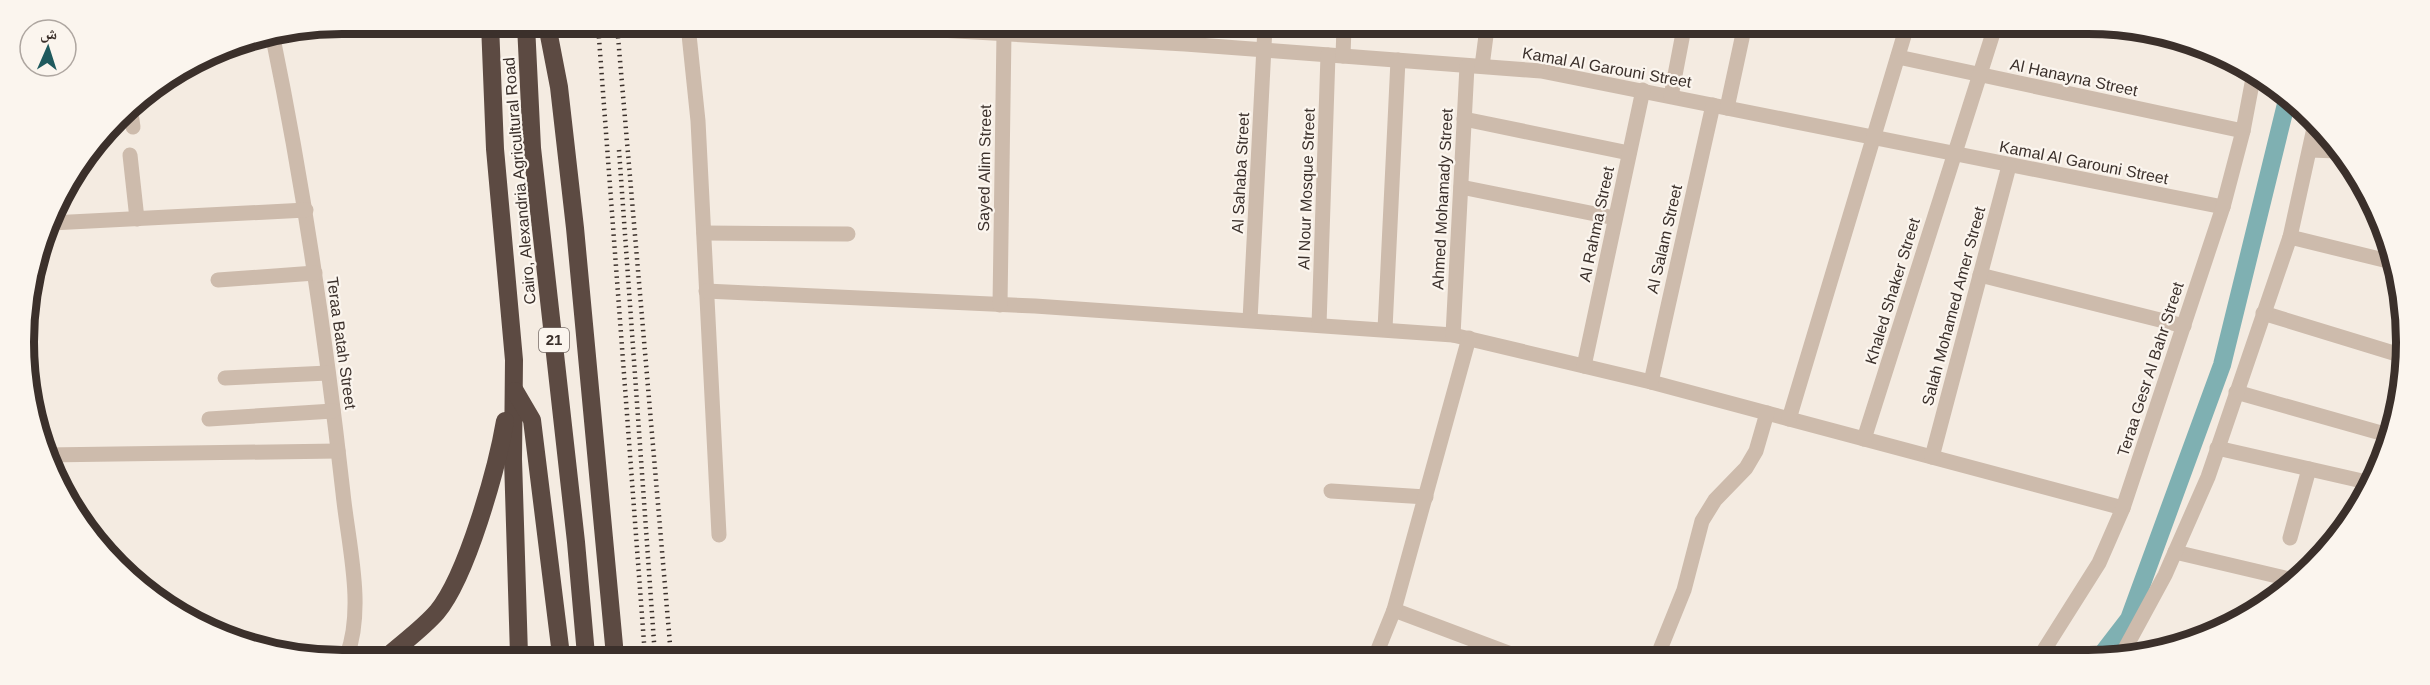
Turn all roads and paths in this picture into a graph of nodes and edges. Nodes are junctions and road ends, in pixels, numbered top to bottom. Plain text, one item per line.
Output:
1 (490, 34) edge
2 (526, 34) edge
3 (549, 34) edge
4 (689, 34) edge
5 (1004, 34) edge
6 (1126, 34) edge
7 (1265, 34) edge
8 (1342, 34) edge
9 (1485, 34) edge
10 (1683, 34) edge
11 (1742, 34) edge
12 (1905, 34) edge
13 (1993, 34) edge
14 (274, 42) edge
15 (1264, 50) junction
16 (1335, 55) junction
17 (1898, 57) junction
18 (1398, 60) junction
19 (1474, 66) junction
20 (1979, 75) junction
21 (2252, 82) edge
22 (1643, 90) junction
23 (1671, 96) junction
24 (1720, 106) junction
25 (132, 118) edge
26 (1464, 119) junction
27 (133, 127) dead end
28 (2243, 131) junction
29 (2313, 133) edge
30 (1873, 138) junction
31 (2310, 150) junction
32 (2328, 151) edge
33 (1629, 153) junction
34 (130, 154) dead end
35 (1953, 154) junction
36 (2009, 165) junction
37 (1461, 187) junction
38 (2223, 207) junction
39 (306, 210) junction
40 (1615, 218) junction
41 (137, 219) junction
42 (59, 223) edge
43 (704, 233) junction
44 (848, 234) dead end
45 (2290, 237) junction
46 (2384, 259) edge
47 (315, 273) junction
48 (1980, 275) junction
49 (218, 280) dead end
50 (706, 291) junction
51 (1000, 304) junction
52 (2263, 313) junction
53 (1250, 320) junction
54 (1319, 325) junction
55 (2184, 326) junction
56 (1385, 329) junction
57 (1453, 335) junction
58 (1469, 338) junction
59 (2395, 354) edge
60 (514, 360) junction
61 (1584, 366) junction
62 (328, 373) junction
63 (225, 378) dead end
64 (1651, 382) junction
65 (514, 390) junction
66 (2236, 392) junction
67 (333, 411) junction
68 (1767, 413) junction
69 (209, 419) dead end
70 (1789, 419) junction
71 (2382, 433) edge
72 (1864, 439) junction
73 (2217, 448) junction
74 (338, 451) junction
75 (56, 455) edge
76 (1932, 457) junction
77 (2309, 469) junction
78 (2363, 481) edge
79 (1331, 491) dead end
80 (1426, 497) junction
81 (2123, 508) junction
82 (719, 535) dead end
83 (2290, 538) dead end
84 (2175, 552) junction
85 (2286, 578) edge
86 (1394, 610) junction
87 (2125, 648) edge
88 (348, 650) edge
89 (394, 650) edge
90 (519, 650) edge
91 (560, 650) edge
92 (585, 650) edge
93 (614, 650) edge
94 (1378, 650) edge
95 (1500, 650) edge
96 (1660, 650) edge
97 (2044, 650) edge

1 - 60 highway, Cairo, Alexandria Agricultural Road
2 - 92 highway, Cairo, Alexandria Agricultural Road / 21
3 - 93 highway
4 - 43 street
5 - 51 street, Sayed Alim Street
6 - 15 street, Kamal Al Garouni Street
7 - 15 street, Al Sahaba Street
8 - 16 street, Al Nour Mosque Street
9 - 19 street, Ahmed Mohamady Street
10 - 23 street
11 - 24 street, Al Salam Street
12 - 17 street
13 - 20 street, Khaled Shaker Street
14 - 39 street, Teraa Batah Street
15 - 16 street, Kamal Al Garouni Street
15 - 53 street, Al Sahaba Street
16 - 18 street, Kamal Al Garouni Street
16 - 54 street, Al Nour Mosque Street
17 - 20 street, Al Hanayna Street
17 - 30 street
18 - 19 street, Kamal Al Garouni Street
18 - 56 street
19 - 22 street, Kamal Al Garouni Street
19 - 26 street, Ahmed Mohamady Street
20 - 28 street, Al Hanayna Street
20 - 35 street, Khaled Shaker Street
21 - 28 street, Teraa Gesr Al Bahr Street
22 - 23 street, Kamal Al Garouni Street
22 - 33 street, Al Rahma Street
23 - 24 street, Kamal Al Garouni Street
24 - 30 street, Kamal Al Garouni Street
24 - 64 street, Al Salam Street
25 - 27 street
26 - 33 street
26 - 37 street, Ahmed Mohamady Street
28 - 38 street, Teraa Gesr Al Bahr Street
29 - 31 street
30 - 35 street, Kamal Al Garouni Street
30 - 70 street
31 - 32 street
31 - 45 street
33 - 40 street, Al Rahma Street
34 - 41 street
35 - 36 street, Kamal Al Garouni Street
35 - 72 street, Khaled Shaker Street
36 - 38 street, Kamal Al Garouni Street
36 - 48 street, Salah Mohamed Amer Street
37 - 40 street
37 - 57 street, Ahmed Mohamady Street
38 - 55 street, Teraa Gesr Al Bahr Street
39 - 41 street
39 - 47 street, Teraa Batah Street
40 - 61 street, Al Rahma Street
41 - 42 street
43 - 44 street
43 - 50 street
45 - 46 street
45 - 52 street
47 - 49 street
47 - 62 street, Teraa Batah Street
48 - 55 street
48 - 76 street, Salah Mohamed Amer Street
50 - 51 street
50 - 82 street
51 - 53 street
52 - 59 street
52 - 66 street
53 - 54 street
54 - 56 street
55 - 81 street, Teraa Gesr Al Bahr Street
56 - 57 street
57 - 58 street
58 - 61 street
58 - 80 street
60 - 65 highway, Cairo, Alexandria Agricultural Road
60 - 89 highway
61 - 64 street
62 - 63 street
62 - 67 street, Teraa Batah Street
64 - 68 street
65 - 90 highway, Cairo, Alexandria Agricultural Road
65 - 91 highway
66 - 71 street
66 - 73 street
67 - 69 street
67 - 74 street, Teraa Batah Street
68 - 70 street
68 - 96 street
70 - 72 street
72 - 76 street
73 - 77 street
73 - 84 street
74 - 75 street
74 - 88 street, Teraa Batah Street
76 - 81 street
77 - 78 street
77 - 83 street
79 - 80 street
80 - 86 street
81 - 97 street, Teraa Gesr Al Bahr Street
84 - 85 street
84 - 87 street
86 - 94 street
86 - 95 street

